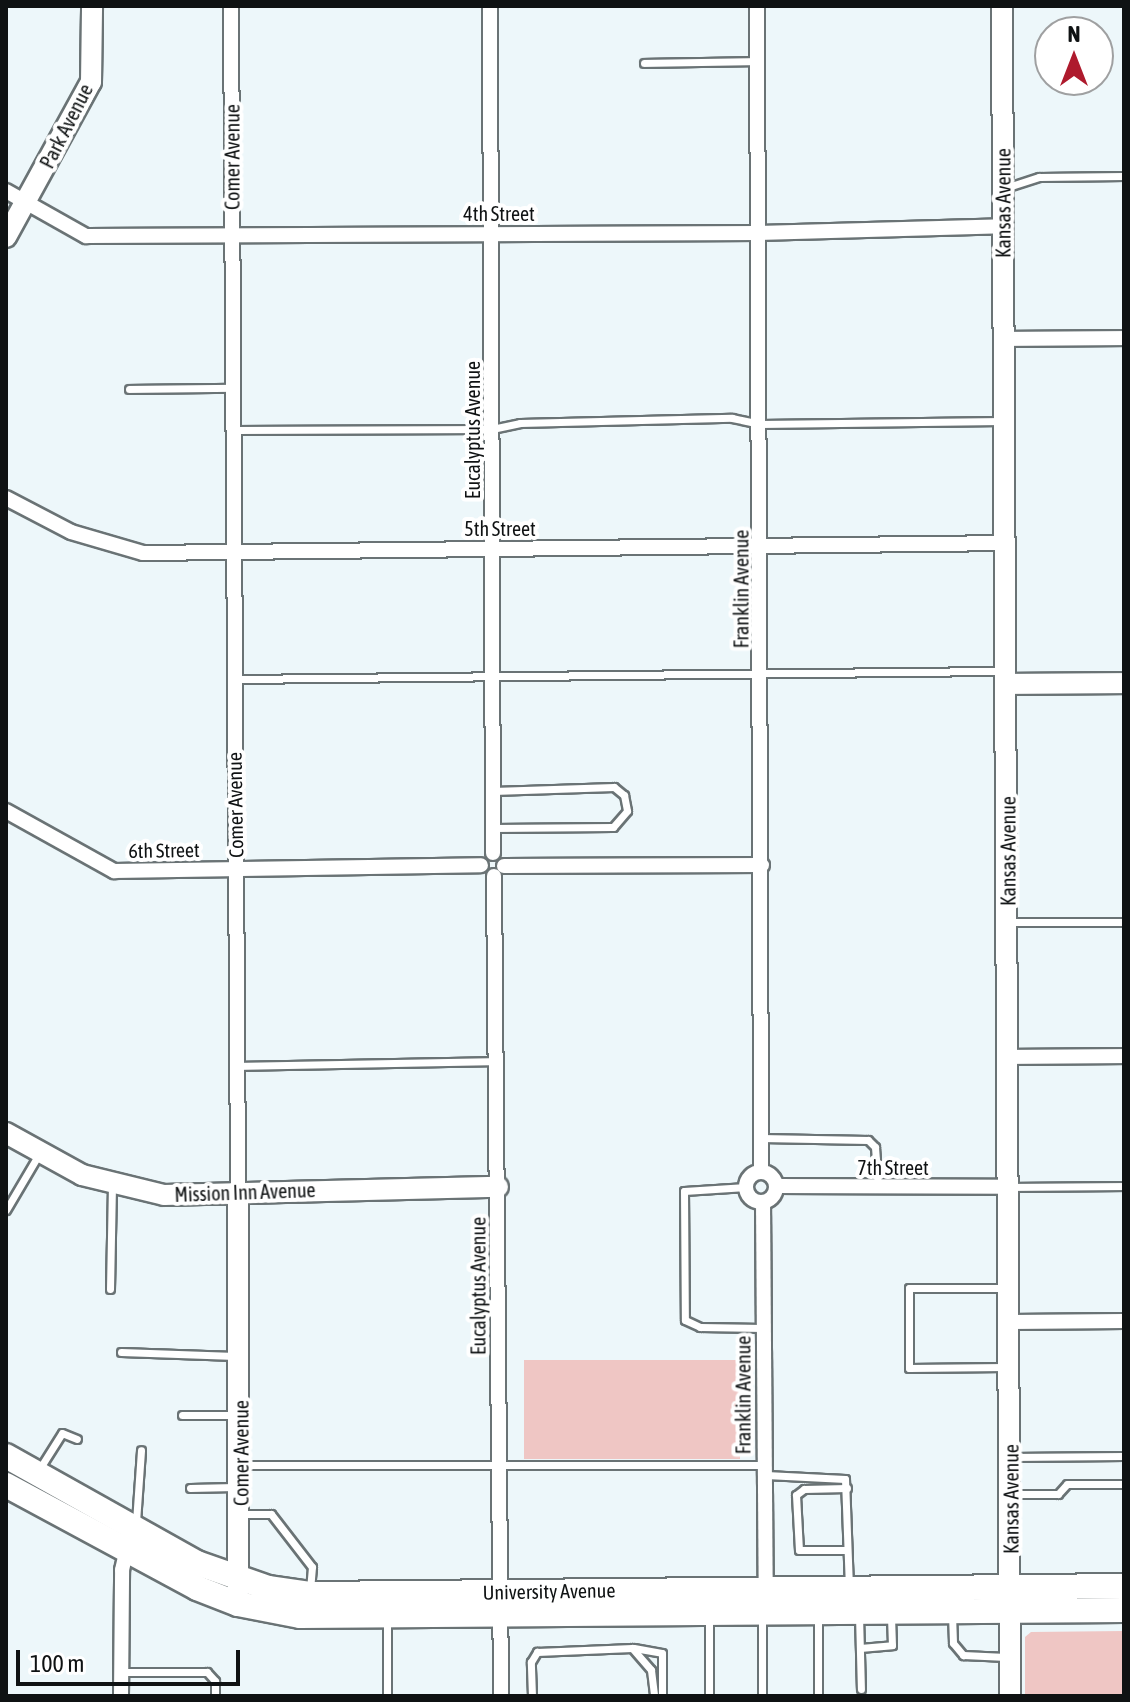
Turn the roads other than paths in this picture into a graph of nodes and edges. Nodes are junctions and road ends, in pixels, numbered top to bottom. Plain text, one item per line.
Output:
1 (92, 6) edge
2 (231, 6) edge
3 (490, 6) edge
4 (757, 6) edge
5 (1002, 6) edge
6 (758, 61) junction
7 (644, 63) dead end
8 (1124, 176) edge
9 (1002, 189) junction
10 (6, 191) edge
11 (26, 202) junction
12 (1003, 226) junction
13 (491, 232) junction
14 (758, 233) junction
15 (232, 236) junction
16 (6, 237) edge
17 (1124, 338) edge
18 (1003, 339) junction
19 (233, 388) junction
20 (129, 389) dead end
21 (1004, 421) junction
22 (760, 424) junction
23 (492, 429) junction
24 (234, 430) junction
25 (6, 498) edge
26 (1005, 543) junction
27 (493, 547) junction
28 (761, 547) junction
29 (234, 552) junction
30 (761, 671) junction
31 (491, 674) junction
32 (1008, 677) junction
33 (233, 679) junction
34 (1124, 683) edge
35 (493, 791) junction
36 (6, 811) edge
37 (494, 828) junction
38 (493, 853) junction
39 (481, 865) junction
40 (762, 865) junction
41 (235, 869) junction
42 (499, 871) junction
43 (1008, 922) junction
44 (1124, 922) edge
45 (1124, 1056) edge
46 (1008, 1057) junction
47 (498, 1061) junction
48 (237, 1066) junction
49 (6, 1133) edge
50 (761, 1138) junction
51 (40, 1152) junction
52 (761, 1172) junction
53 (112, 1186) junction
54 (776, 1186) junction
55 (1124, 1186) edge
56 (498, 1187) junction
57 (746, 1187) junction
58 (878, 1187) junction
59 (1009, 1187) junction
60 (238, 1193) junction
61 (763, 1202) junction
62 (6, 1210) edge
63 (1011, 1288) junction
64 (110, 1289) dead end
65 (1124, 1321) edge
66 (1011, 1322) junction
67 (763, 1328) junction
68 (121, 1352) dead end
69 (241, 1356) junction
70 (1011, 1367) junction
71 (182, 1415) dead end
72 (241, 1415) junction
73 (77, 1439) dead end
74 (141, 1450) dead end
75 (6, 1456) edge
76 (1124, 1456) edge
77 (1011, 1457) junction
78 (241, 1465) junction
79 (500, 1465) junction
80 (764, 1470) junction
81 (37, 1473) junction
82 (1124, 1484) edge
83 (6, 1485) edge
84 (241, 1487) junction
85 (190, 1488) dead end
86 (847, 1488) junction
87 (1011, 1494) junction
88 (241, 1514) junction
89 (134, 1528) junction
90 (847, 1550) junction
91 (124, 1551) junction
92 (1011, 1586) junction
93 (1124, 1586) edge
94 (811, 1588) junction
95 (849, 1588) junction
96 (766, 1589) junction
97 (238, 1592) junction
98 (501, 1592) junction
99 (310, 1594) junction
100 (1124, 1610) edge
101 (1011, 1611) junction
102 (859, 1612) junction
103 (891, 1612) junction
104 (952, 1612) junction
105 (818, 1613) junction
106 (762, 1614) junction
107 (709, 1615) junction
108 (501, 1618) junction
109 (387, 1619) junction
110 (632, 1648) junction
111 (860, 1648) junction
112 (1011, 1658) junction
113 (121, 1672) junction
114 (861, 1689) dead end
115 (121, 1696) edge
116 (215, 1696) edge
117 (387, 1696) edge
118 (501, 1696) edge
119 (532, 1696) edge
120 (654, 1696) edge
121 (662, 1696) edge
122 (709, 1696) edge
123 (762, 1696) edge
124 (818, 1696) edge
125 (1010, 1696) edge

1 - 11 street, Park Avenue
2 - 15 street, Comer Avenue
3 - 13 street, Eucalyptus Avenue
4 - 6 street, Franklin Avenue
5 - 9 street, Kansas Avenue
6 - 7 lane
6 - 14 street, Franklin Avenue
8 - 9 lane
9 - 12 street, Kansas Avenue
10 - 11 street, 4th Street
11 - 15 street, 4th Street
11 - 16 street, Park Avenue
12 - 14 street, 4th Street
12 - 18 street, Kansas Avenue
13 - 14 street, 4th Street
13 - 15 street, 4th Street
13 - 23 street, Eucalyptus Avenue
14 - 22 street, Franklin Avenue
15 - 19 street, Comer Avenue
17 - 18 street
18 - 21 street, Kansas Avenue
19 - 20 lane
19 - 24 street, Comer Avenue
21 - 22 lane
21 - 26 street, Kansas Avenue
22 - 23 lane
22 - 28 street, Franklin Avenue
23 - 24 lane
23 - 27 street, Eucalyptus Avenue
24 - 29 street, Comer Avenue
25 - 29 street, 5th Street
26 - 28 street, 5th Street
26 - 32 street, Kansas Avenue
27 - 28 street, 5th Street
27 - 29 street, 5th Street
27 - 31 street, Eucalyptus Avenue
28 - 30 street, Franklin Avenue
29 - 33 street, Comer Avenue
30 - 31 lane
30 - 32 lane
30 - 40 street, Franklin Avenue
31 - 33 lane
31 - 35 street, Eucalyptus Avenue
32 - 34 street
32 - 43 street, Kansas Avenue
33 - 41 street, Comer Avenue
35 - 37 street, Eucalyptus Avenue
35 - 37 lane
36 - 41 street, 6th Street
37 - 38 street, Eucalyptus Avenue
38 - 39 street
38 - 42 street
39 - 41 street, 6th Street
39 - 42 street
40 - 42 street
40 - 50 street, Franklin Avenue
41 - 48 street, Comer Avenue
42 - 47 street, Eucalyptus Avenue
43 - 44 lane
43 - 46 street, Kansas Avenue
45 - 46 street
46 - 59 street, Kansas Avenue
47 - 48 lane
47 - 56 street, Eucalyptus Avenue
48 - 60 street, Comer Avenue
49 - 51 street, Mission Inn Avenue
50 - 52 street, Franklin Avenue
50 - 58 lane
51 - 53 street, Mission Inn Avenue
51 - 62 lane
52 - 54 street
52 - 57 street
53 - 60 street, Mission Inn Avenue
53 - 64 lane
54 - 58 street, 7th Street
54 - 61 street
55 - 59 lane
56 - 60 street, Mission Inn Avenue
56 - 79 street, Eucalyptus Avenue
57 - 61 street
57 - 67 lane
58 - 59 street, 7th Street
59 - 63 street, Kansas Avenue
60 - 69 street, Comer Avenue
61 - 67 street, Franklin Avenue
63 - 66 street, Kansas Avenue
63 - 70 lane
65 - 66 street
66 - 70 street, Kansas Avenue
67 - 80 street, Franklin Avenue
68 - 69 lane
69 - 72 street, Comer Avenue
70 - 77 street, Kansas Avenue
71 - 72 lane
72 - 78 street, Comer Avenue
73 - 81 lane
74 - 89 lane
75 - 81 main road, University Avenue
76 - 77 lane
77 - 87 street, Kansas Avenue
78 - 79 lane
78 - 84 street, Comer Avenue
79 - 80 lane
79 - 98 street, Eucalyptus Avenue
80 - 86 lane
80 - 96 street, Franklin Avenue
81 - 89 main road, University Avenue
82 - 87 lane
83 - 91 main road, University Avenue
84 - 85 lane
84 - 88 street, Comer Avenue
86 - 90 lane
86 - 90 lane
87 - 92 street, Kansas Avenue
88 - 97 street, Comer Avenue
88 - 99 lane
89 - 91 street
89 - 97 main road, University Avenue
90 - 95 lane
91 - 97 main road, University Avenue
91 - 113 street
92 - 93 main road, University Avenue
92 - 95 main road, University Avenue
92 - 101 street, Kansas Avenue
94 - 95 main road, University Avenue
94 - 96 main road, University Avenue
94 - 107 main road
96 - 98 main road, University Avenue
97 - 99 main road, University Avenue
97 - 109 main road, University Avenue
98 - 99 main road, University Avenue
98 - 108 street, Eucalyptus Avenue
100 - 101 main road, University Avenue
101 - 104 main road, University Avenue
101 - 112 street, Kansas Avenue
102 - 103 main road, University Avenue
102 - 105 main road, University Avenue
102 - 111 lane
103 - 104 main road, University Avenue
103 - 111 lane
104 - 112 lane
105 - 106 main road, University Avenue
105 - 124 lane
106 - 107 main road, University Avenue
106 - 123 lane
107 - 108 main road, University Avenue
107 - 122 lane
108 - 109 main road, University Avenue
108 - 118 street, Eucalyptus Avenue
109 - 117 lane
110 - 119 lane
110 - 120 lane
110 - 121 lane
111 - 114 lane
112 - 125 street, Kansas Avenue
113 - 115 street
113 - 116 lane

